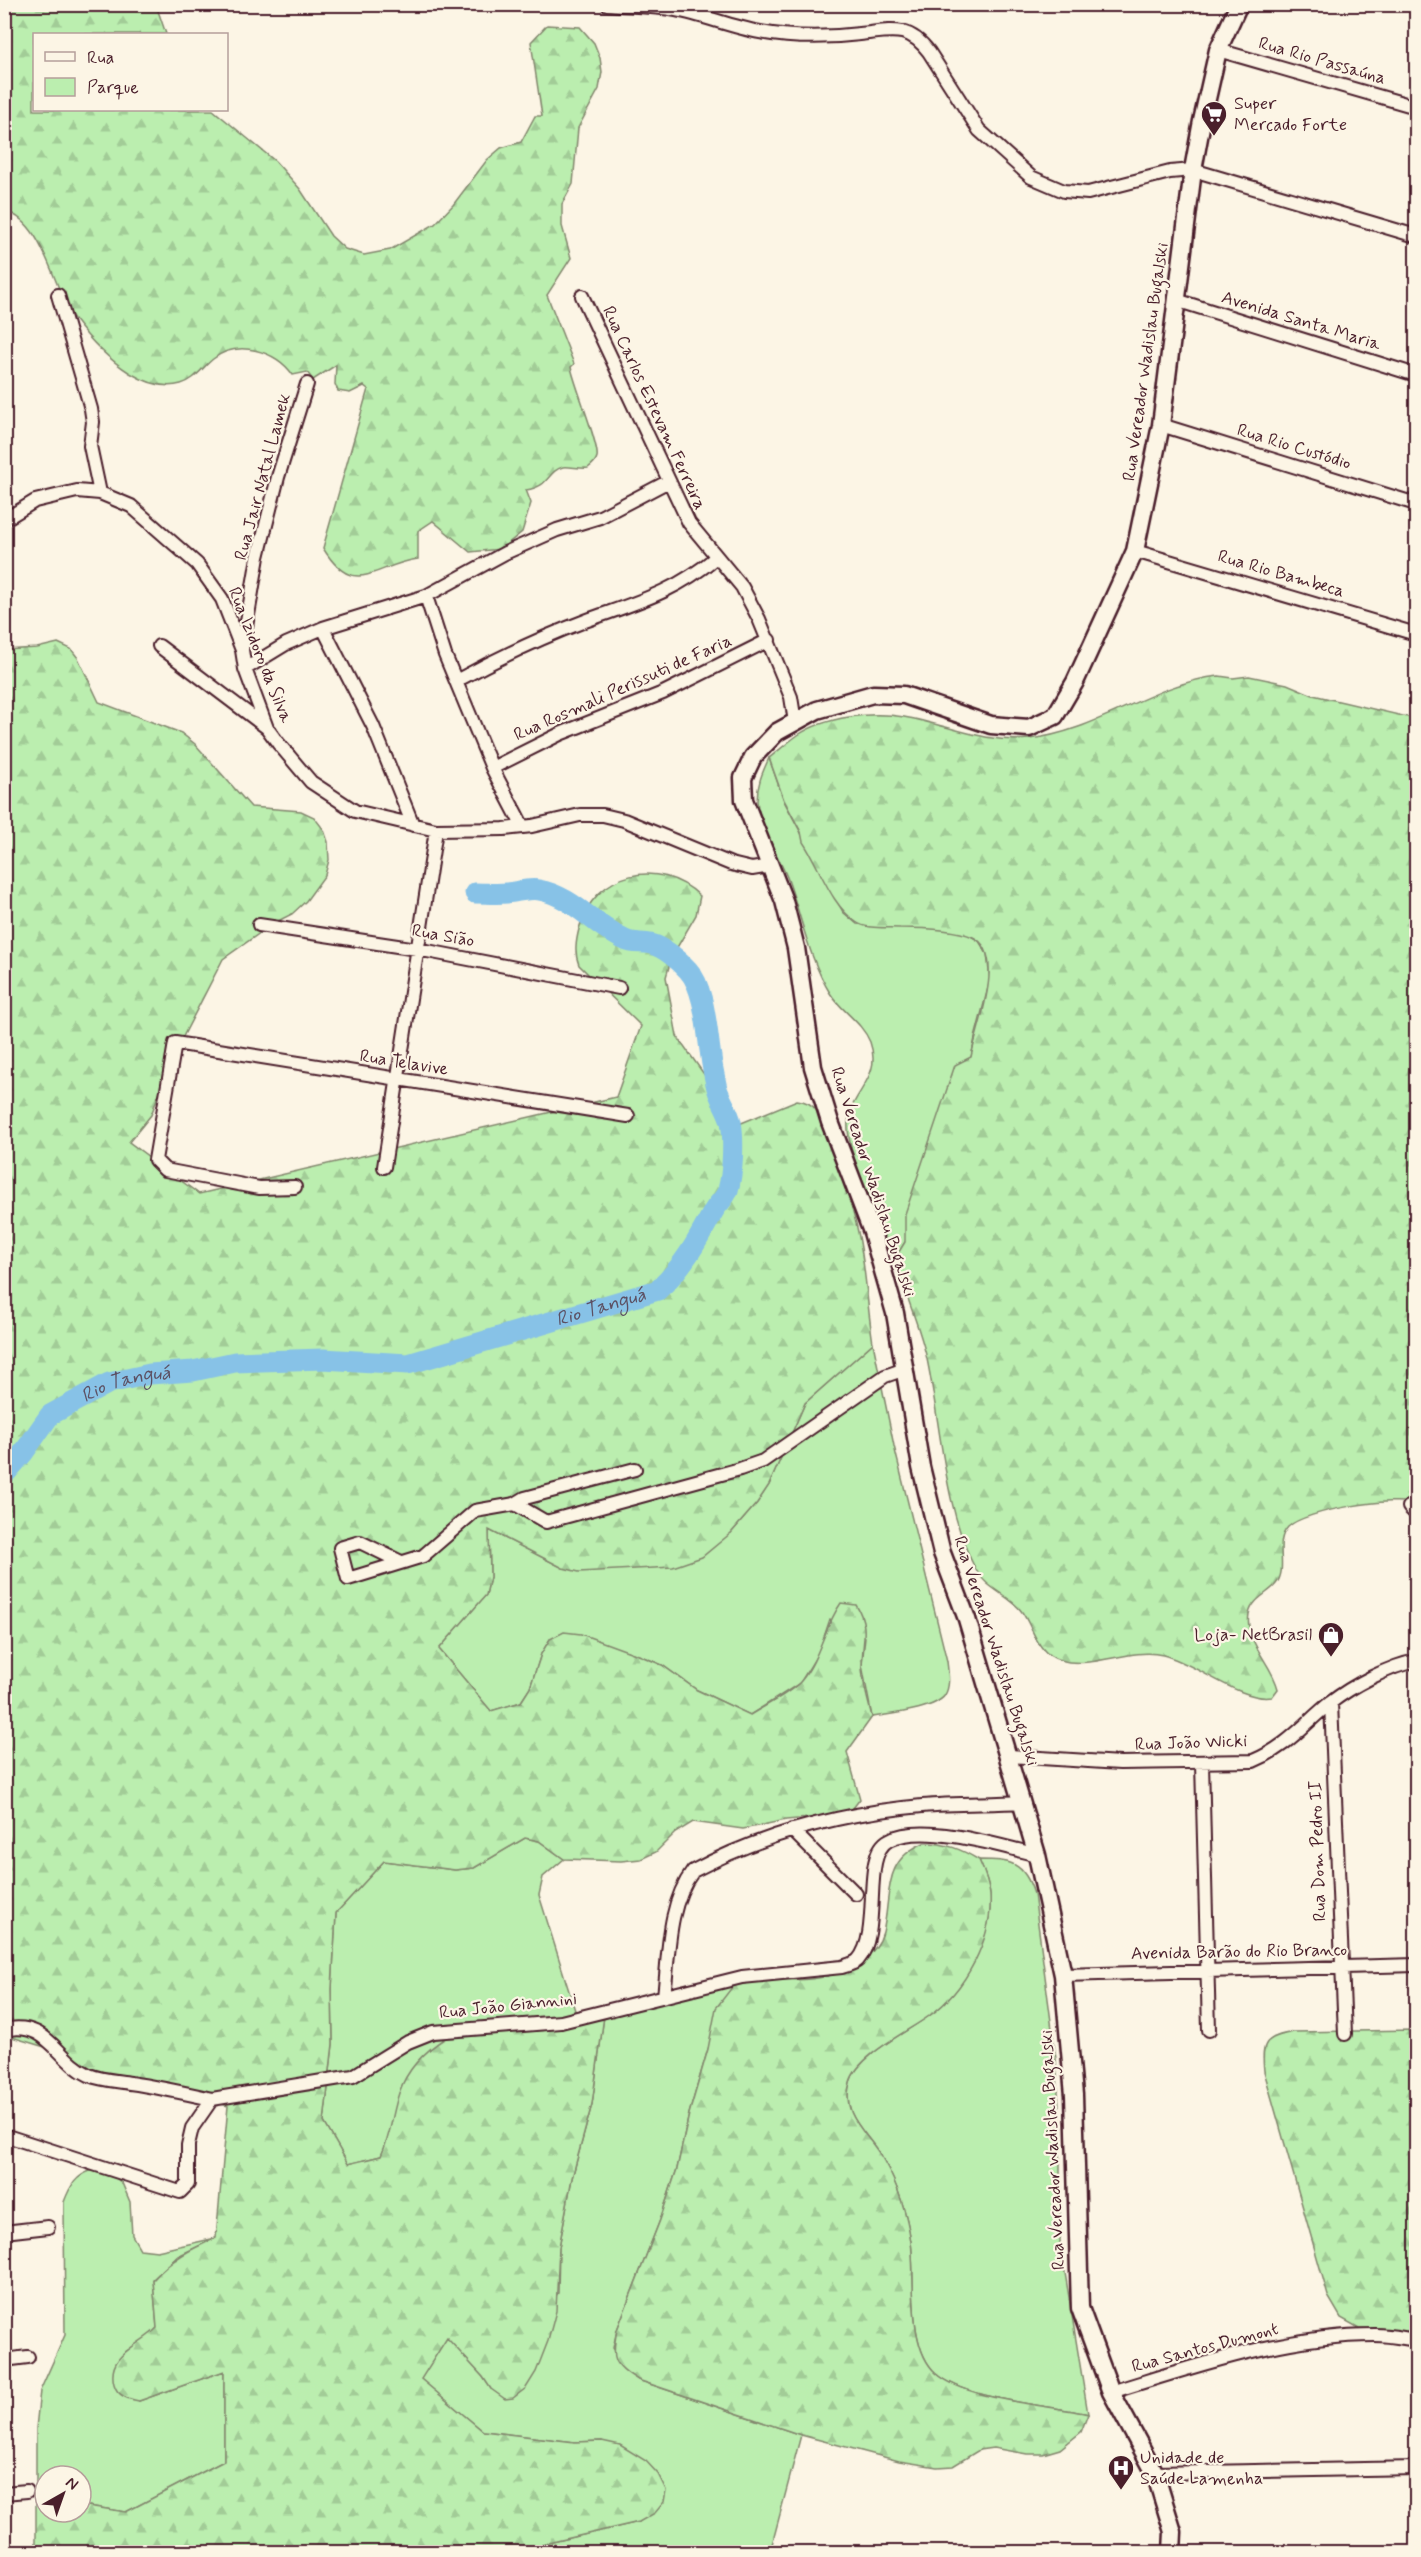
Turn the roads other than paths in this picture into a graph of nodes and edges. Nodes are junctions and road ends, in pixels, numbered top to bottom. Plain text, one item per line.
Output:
1 (607, 4) edge
2 (1239, 4) edge
3 (1218, 50) junction
4 (1416, 107) edge
5 (1193, 170) junction
6 (1416, 236) edge
7 (58, 296) dead end
8 (582, 296) dead end
9 (1176, 300) junction
10 (1416, 375) edge
11 (307, 384) dead end
12 (1161, 425) junction
13 (667, 482) junction
14 (100, 493) junction
15 (1416, 504) edge
16 (4, 520) edge
17 (1135, 551) junction
18 (715, 558) junction
19 (426, 596) junction
20 (323, 628) junction
21 (1416, 634) edge
22 (769, 640) junction
23 (159, 646) dead end
24 (242, 650) junction
25 (245, 669) junction
26 (456, 681) junction
27 (795, 722) junction
28 (267, 728) junction
29 (492, 768) junction
30 (413, 825) junction
31 (523, 827) junction
32 (436, 830) junction
33 (770, 866) junction
34 (259, 925) dead end
35 (417, 949) junction
36 (619, 988) dead end
37 (396, 1080) junction
38 (628, 1116) dead end
39 (384, 1167) dead end
40 (295, 1186) dead end
41 (905, 1369) junction
42 (635, 1468) dead end
43 (515, 1504) junction
44 (401, 1562) junction
45 (1416, 1661) edge
46 (1331, 1703) junction
47 (1009, 1756) junction
48 (1202, 1763) junction
49 (1023, 1802) junction
50 (792, 1830) junction
51 (1037, 1854) junction
52 (856, 1894) dead end
53 (1416, 1965) edge
54 (1341, 1968) junction
55 (1207, 1971) junction
56 (1063, 1975) junction
57 (664, 1996) junction
58 (4, 2030) edge
59 (1209, 2030) dead end
60 (1345, 2034) dead end
61 (212, 2099) junction
62 (4, 2135) edge
63 (48, 2227) dead end
64 (4, 2232) edge
65 (1416, 2340) edge
66 (28, 2357) dead end
67 (4, 2360) edge
68 (1110, 2392) junction
69 (1416, 2468) edge
70 (1155, 2473) junction
71 (27, 2491) dead end
72 (4, 2493) edge
73 (1172, 2553) edge

1 - 5 street
2 - 3 main road, Rua Vereador Wadislau Bugalski
3 - 4 street, Rua Rio Passaúna
3 - 5 main road, Rua Vereador Wadislau Bugalski
5 - 6 street
5 - 9 main road, Rua Vereador Wadislau Bugalski
7 - 14 street
8 - 13 street, Rua Carlos Estevam Ferreira
9 - 10 street, Avenida Santa Maria
9 - 12 main road, Rua Vereador Wadislau Bugalski
11 - 24 street, Rua Jair Natal Lamek
12 - 15 street, Rua Rio Custódio
12 - 17 main road, Rua Vereador Wadislau Bugalski
13 - 18 street, Rua Carlos Estevam Ferreira
13 - 19 street
14 - 16 street, Rua Izidoro da Silva
14 - 24 street, Rua Izidoro da Silva
17 - 21 street, Rua Rio Bambeca
17 - 27 main road, Rua Vereador Wadislau Bugalski
18 - 22 street, Rua Carlos Estevam Ferreira
18 - 26 street
19 - 20 street
19 - 26 street
20 - 25 street
20 - 30 street
22 - 27 street, Rua Carlos Estevam Ferreira
22 - 29 street, Rua Rosmali Perissuti de Faria
23 - 28 street
24 - 25 street, Rua Izidoro da Silva
25 - 28 street, Rua Izidoro da Silva
26 - 29 street
27 - 33 main road, Rua Vereador Wadislau Bugalski
28 - 30 street, Rua Izidoro da Silva
29 - 31 street
30 - 32 street, Rua Izidoro da Silva
31 - 32 street, Rua Izidoro da Silva
31 - 33 street, Rua Izidoro da Silva
32 - 35 street
33 - 41 main road, Rua Vereador Wadislau Bugalski
34 - 35 street, Rua Sião
35 - 36 street, Rua Sião
35 - 37 street
37 - 38 street, Rua Telavive
37 - 39 street
37 - 40 street, Rua Telavive
41 - 43 street
41 - 47 main road, Rua Vereador Wadislau Bugalski
42 - 43 street
43 - 44 street
44 - 44 street
45 - 46 street, Rua João Wicki
46 - 48 street, Rua João Wicki
46 - 54 street, Rua Dom Pedro II
47 - 48 street, Rua João Wicki
47 - 49 main road, Rua Vereador Wadislau Bugalski
48 - 55 street
49 - 50 street
49 - 51 main road, Rua Vereador Wadislau Bugalski
50 - 52 street
50 - 57 street
51 - 56 main road, Rua Vereador Wadislau Bugalski
51 - 57 street, Rua João Giannini
53 - 54 street, Avenida Barão do Rio Branco
54 - 55 street, Avenida Barão do Rio Branco
54 - 60 street, Rua Dom Pedro II
55 - 56 street, Avenida Barão do Rio Branco
55 - 59 street
56 - 68 main road, Rua Vereador Wadislau Bugalski
57 - 61 street, Rua João Giannini
58 - 61 street
61 - 62 street
63 - 64 street
65 - 68 street, Rua Santos Dumont
66 - 67 street
68 - 70 main road, Rua Vereador Wadislau Bugalski
69 - 70 street
70 - 73 main road, Rua Vereador Wadislau Bugalski
71 - 72 street

